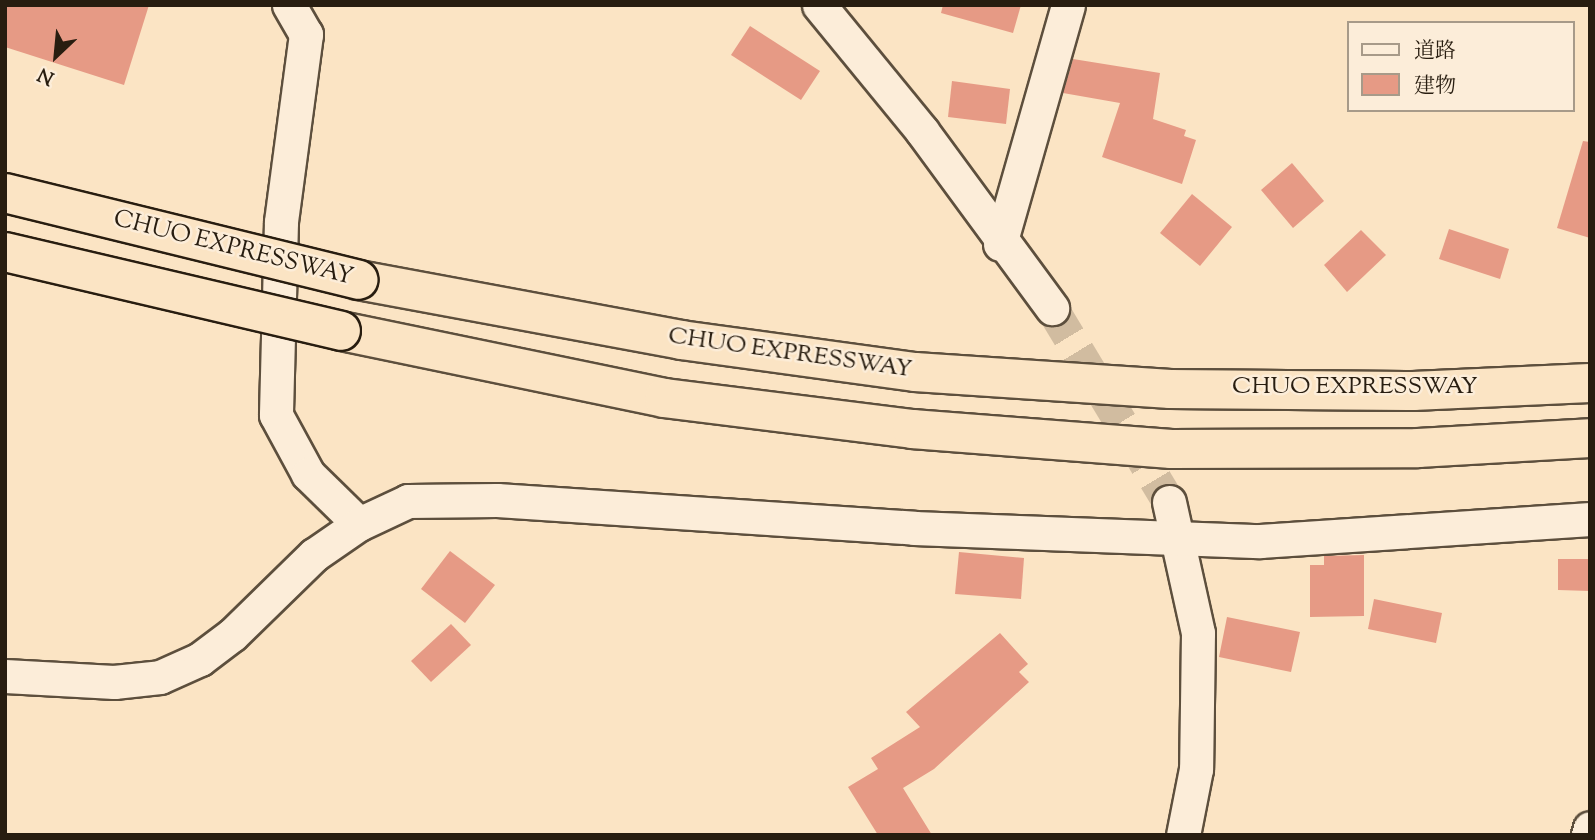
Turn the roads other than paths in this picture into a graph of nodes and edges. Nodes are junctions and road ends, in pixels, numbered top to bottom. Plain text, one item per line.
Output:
1 (289, 5) edge
2 (819, 5) edge
3 (1068, 5) edge
4 (5, 193) edge
5 (1000, 244) junction
6 (5, 252) edge
7 (1052, 308) tunnel mouth
8 (1590, 383) edge
9 (1590, 438) edge
10 (1169, 502) tunnel mouth
11 (1590, 519) edge
12 (359, 524) junction
13 (1179, 537) junction
14 (5, 676) edge
15 (1590, 828) edge
16 (1183, 835) edge
17 (1588, 835) edge

1 - 12 street
2 - 5 street
3 - 5 street
4 - 8 highway, CHUO EXPRESSWAY, bridge
5 - 7 street
6 - 9 highway, bridge
10 - 13 street
11 - 13 street
12 - 13 street
12 - 14 street
13 - 16 street
15 - 17 street

